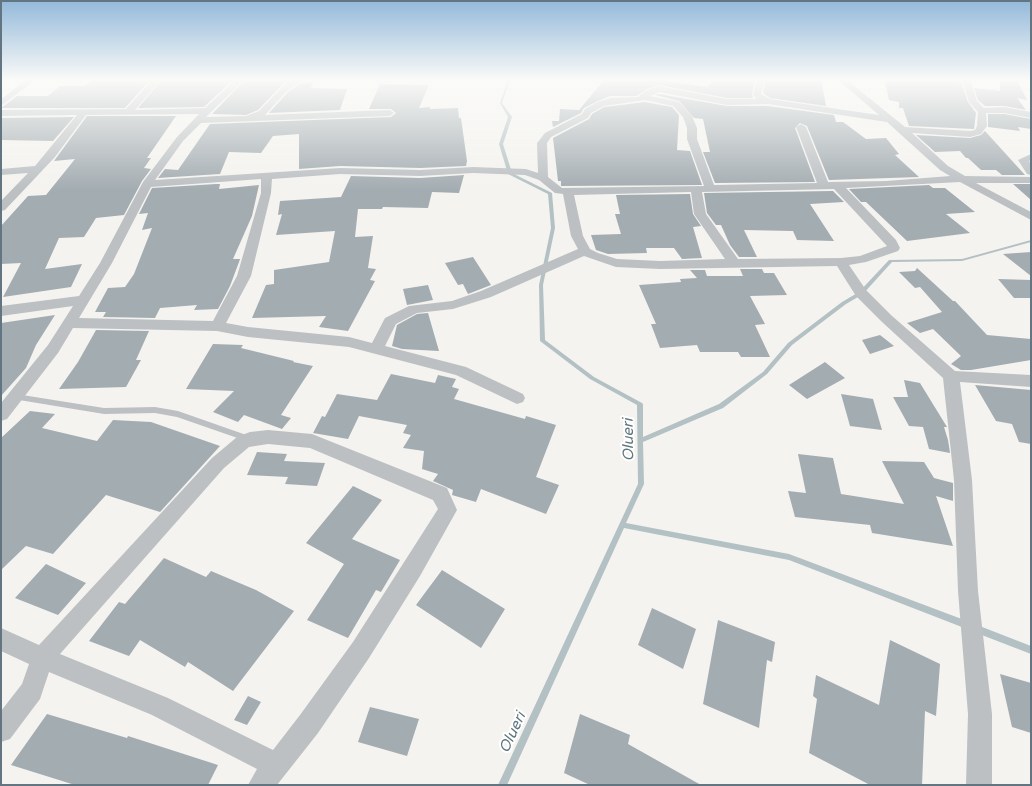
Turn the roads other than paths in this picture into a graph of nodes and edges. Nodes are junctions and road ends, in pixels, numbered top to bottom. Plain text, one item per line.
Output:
1 (80, 117) edge
2 (201, 117) edge
3 (249, 117) edge
4 (299, 117) edge
5 (584, 117) edge
6 (687, 117) edge
7 (869, 117) edge
8 (886, 117) edge
9 (982, 117) edge
10 (241, 119) junction
11 (888, 119) junction
12 (198, 120) junction
13 (801, 127) dead end
14 (903, 130) junction
15 (1031, 157) edge
16 (944, 168) junction
17 (36, 169) junction
18 (1, 172) edge
19 (1031, 172) edge
20 (267, 175) junction
21 (543, 178) junction
22 (940, 179) junction
23 (965, 180) junction
24 (1031, 180) edge
25 (147, 184) junction
26 (823, 184) junction
27 (836, 184) junction
28 (696, 188) junction
29 (710, 188) junction
30 (568, 191) junction
31 (1, 208) edge
32 (1031, 217) edge
33 (585, 251) junction
34 (841, 262) junction
35 (734, 263) junction
36 (83, 300) junction
37 (1, 311) edge
38 (69, 323) junction
39 (217, 326) junction
40 (376, 349) junction
41 (950, 376) junction
42 (1031, 381) edge
43 (16, 397) junction
44 (517, 398) dead end
45 (1, 415) edge
46 (250, 439) junction
47 (1, 639) edge
48 (42, 658) junction
49 (1, 730) edge
50 (276, 765) junction
51 (260, 785) edge
52 (979, 785) edge

1 - 17 street
2 - 12 street
3 - 10 street
4 - 10 street
5 - 21 street
6 - 29 street
7 - 11 street
8 - 11 street
9 - 14 street
10 - 12 street
11 - 14 street
12 - 25 street
13 - 26 street
14 - 16 street
15 - 19 street
16 - 22 street
16 - 23 street
17 - 18 street
17 - 31 street
20 - 21 street
20 - 25 street
20 - 39 street
21 - 30 street
22 - 23 street
22 - 27 street
23 - 24 street
23 - 32 street
25 - 36 street
26 - 27 street
26 - 29 street
27 - 34 street
28 - 29 street
28 - 30 street
28 - 35 street
30 - 33 street
33 - 35 street
33 - 40 street
34 - 35 street
34 - 41 street
36 - 37 street
36 - 38 street
38 - 39 street
38 - 43 street
39 - 40 street
40 - 44 street
41 - 42 street
41 - 52 street
43 - 45 street
43 - 46 lane
46 - 48 street
46 - 50 street
47 - 48 street
48 - 49 street
48 - 50 street
50 - 51 street

